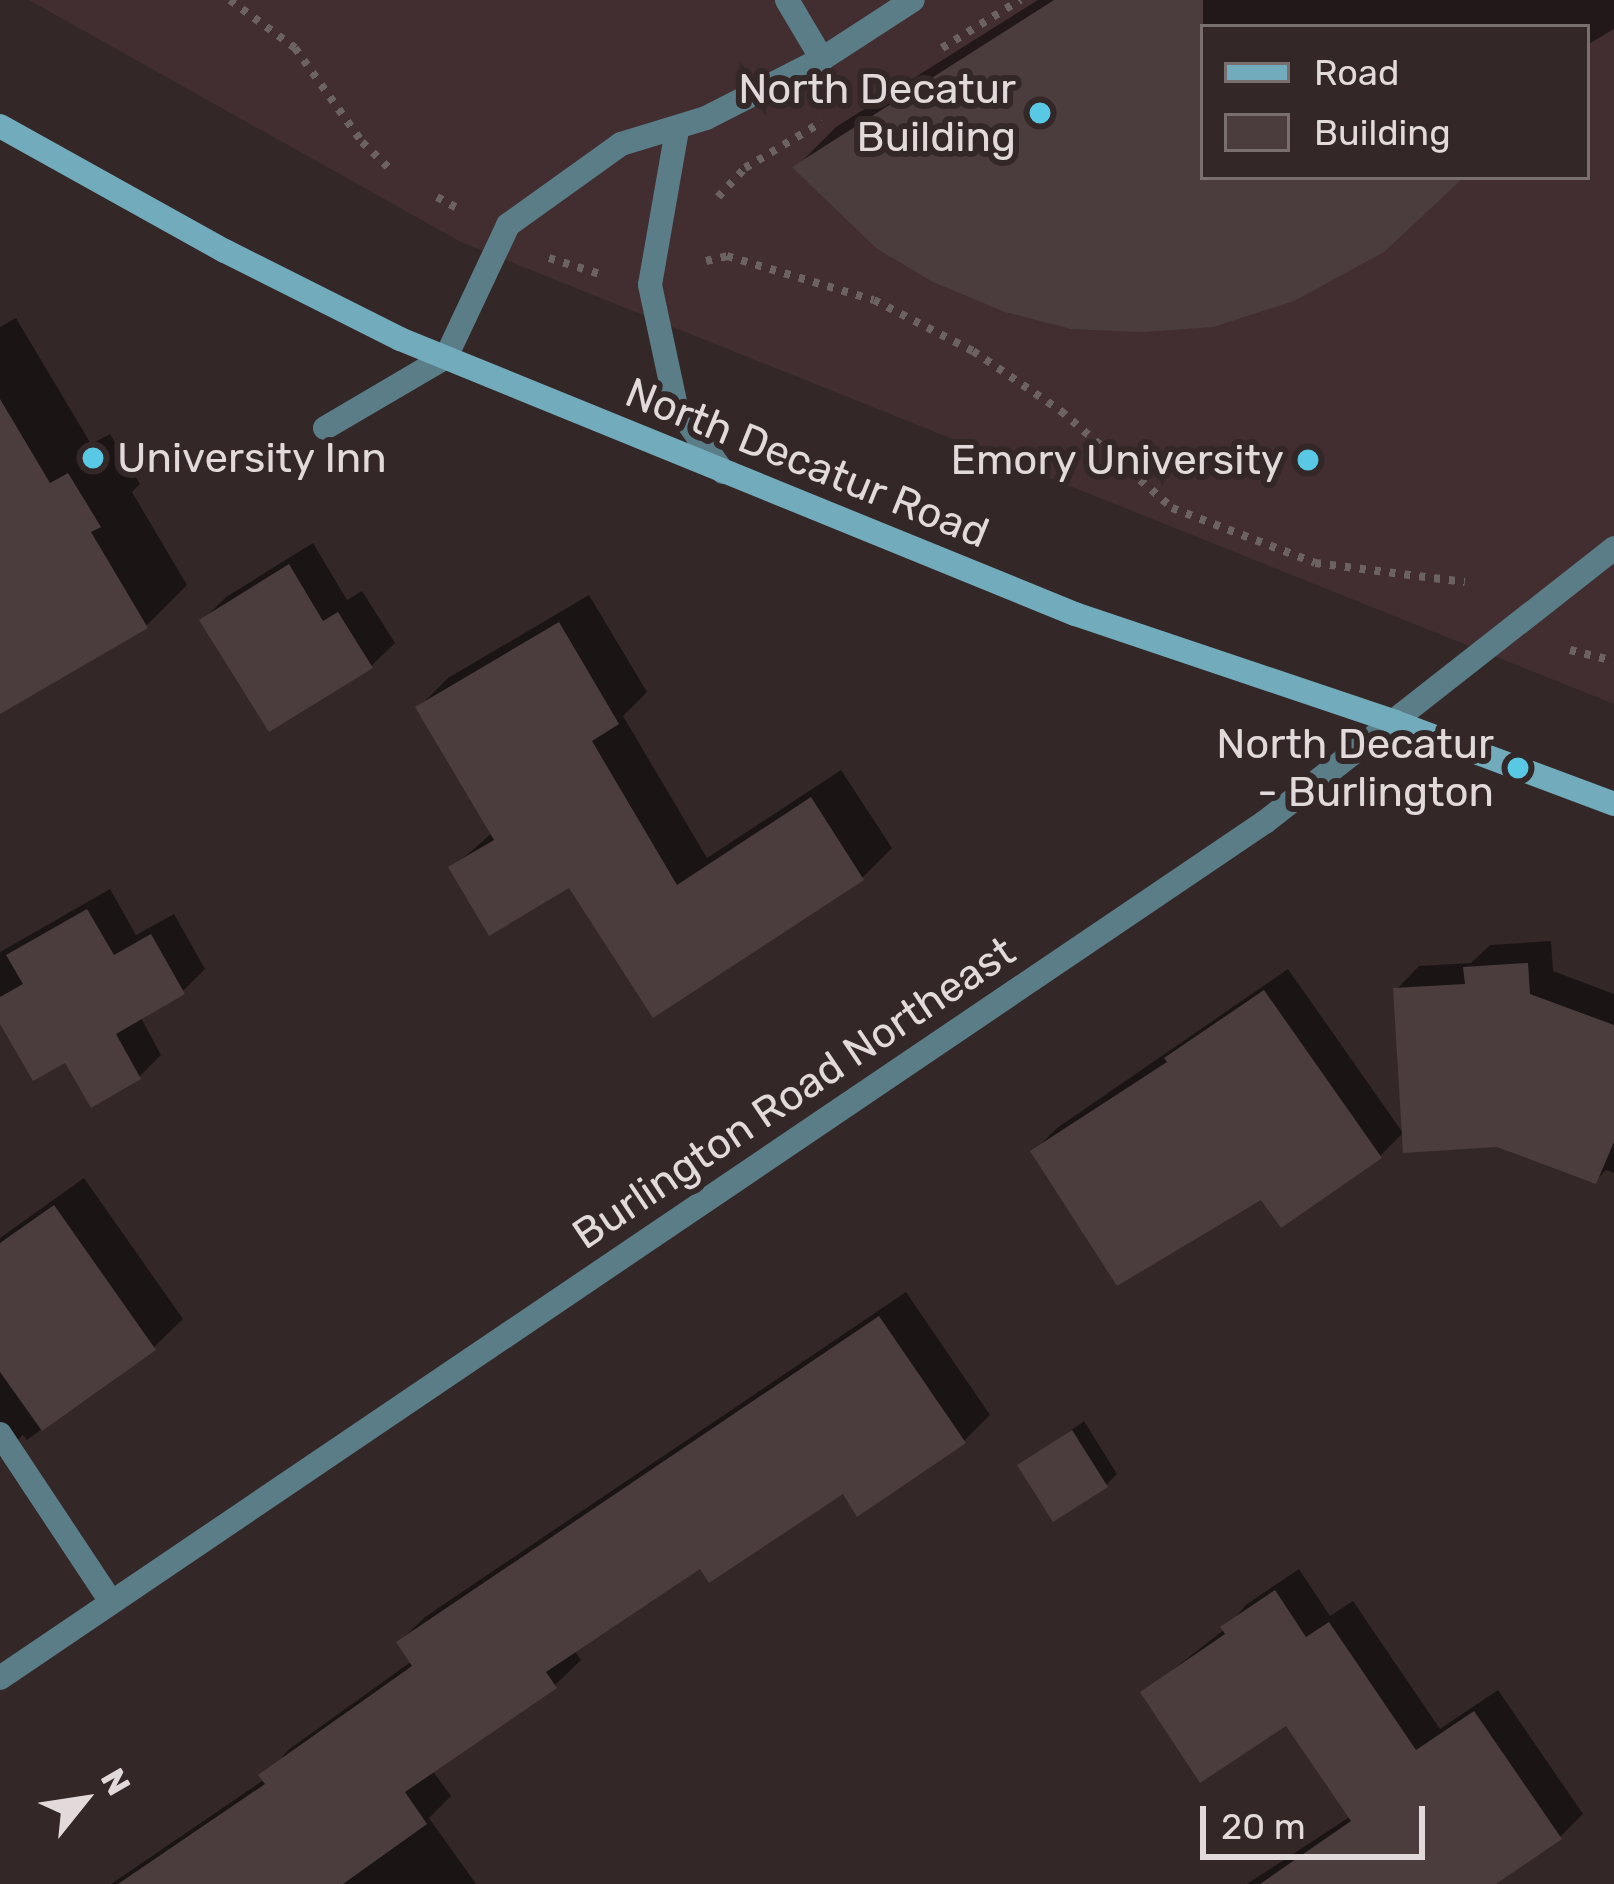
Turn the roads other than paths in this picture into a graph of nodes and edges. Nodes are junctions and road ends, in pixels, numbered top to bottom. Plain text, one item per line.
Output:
1 (787, 0) edge
2 (913, 0) edge
3 (821, 59) junction
4 (0, 126) edge
5 (677, 130) junction
6 (446, 357) junction
7 (325, 428) dead end
8 (723, 472) junction
9 (1614, 548) edge
10 (1395, 722) junction
11 (1614, 804) edge
12 (0, 1434) edge
13 (111, 1602) junction
14 (0, 1678) edge

1 - 3 street
2 - 3 street
3 - 5 street
4 - 6 main road, North Decatur Road
5 - 6 street
5 - 8 street
6 - 7 street
6 - 8 main road, North Decatur Road
8 - 10 main road, North Decatur Road
9 - 10 street, Burlington Road Northeast
10 - 11 main road, North Decatur Road
10 - 13 street, Burlington Road Northeast
12 - 13 street
13 - 14 street, Burlington Road Northeast

